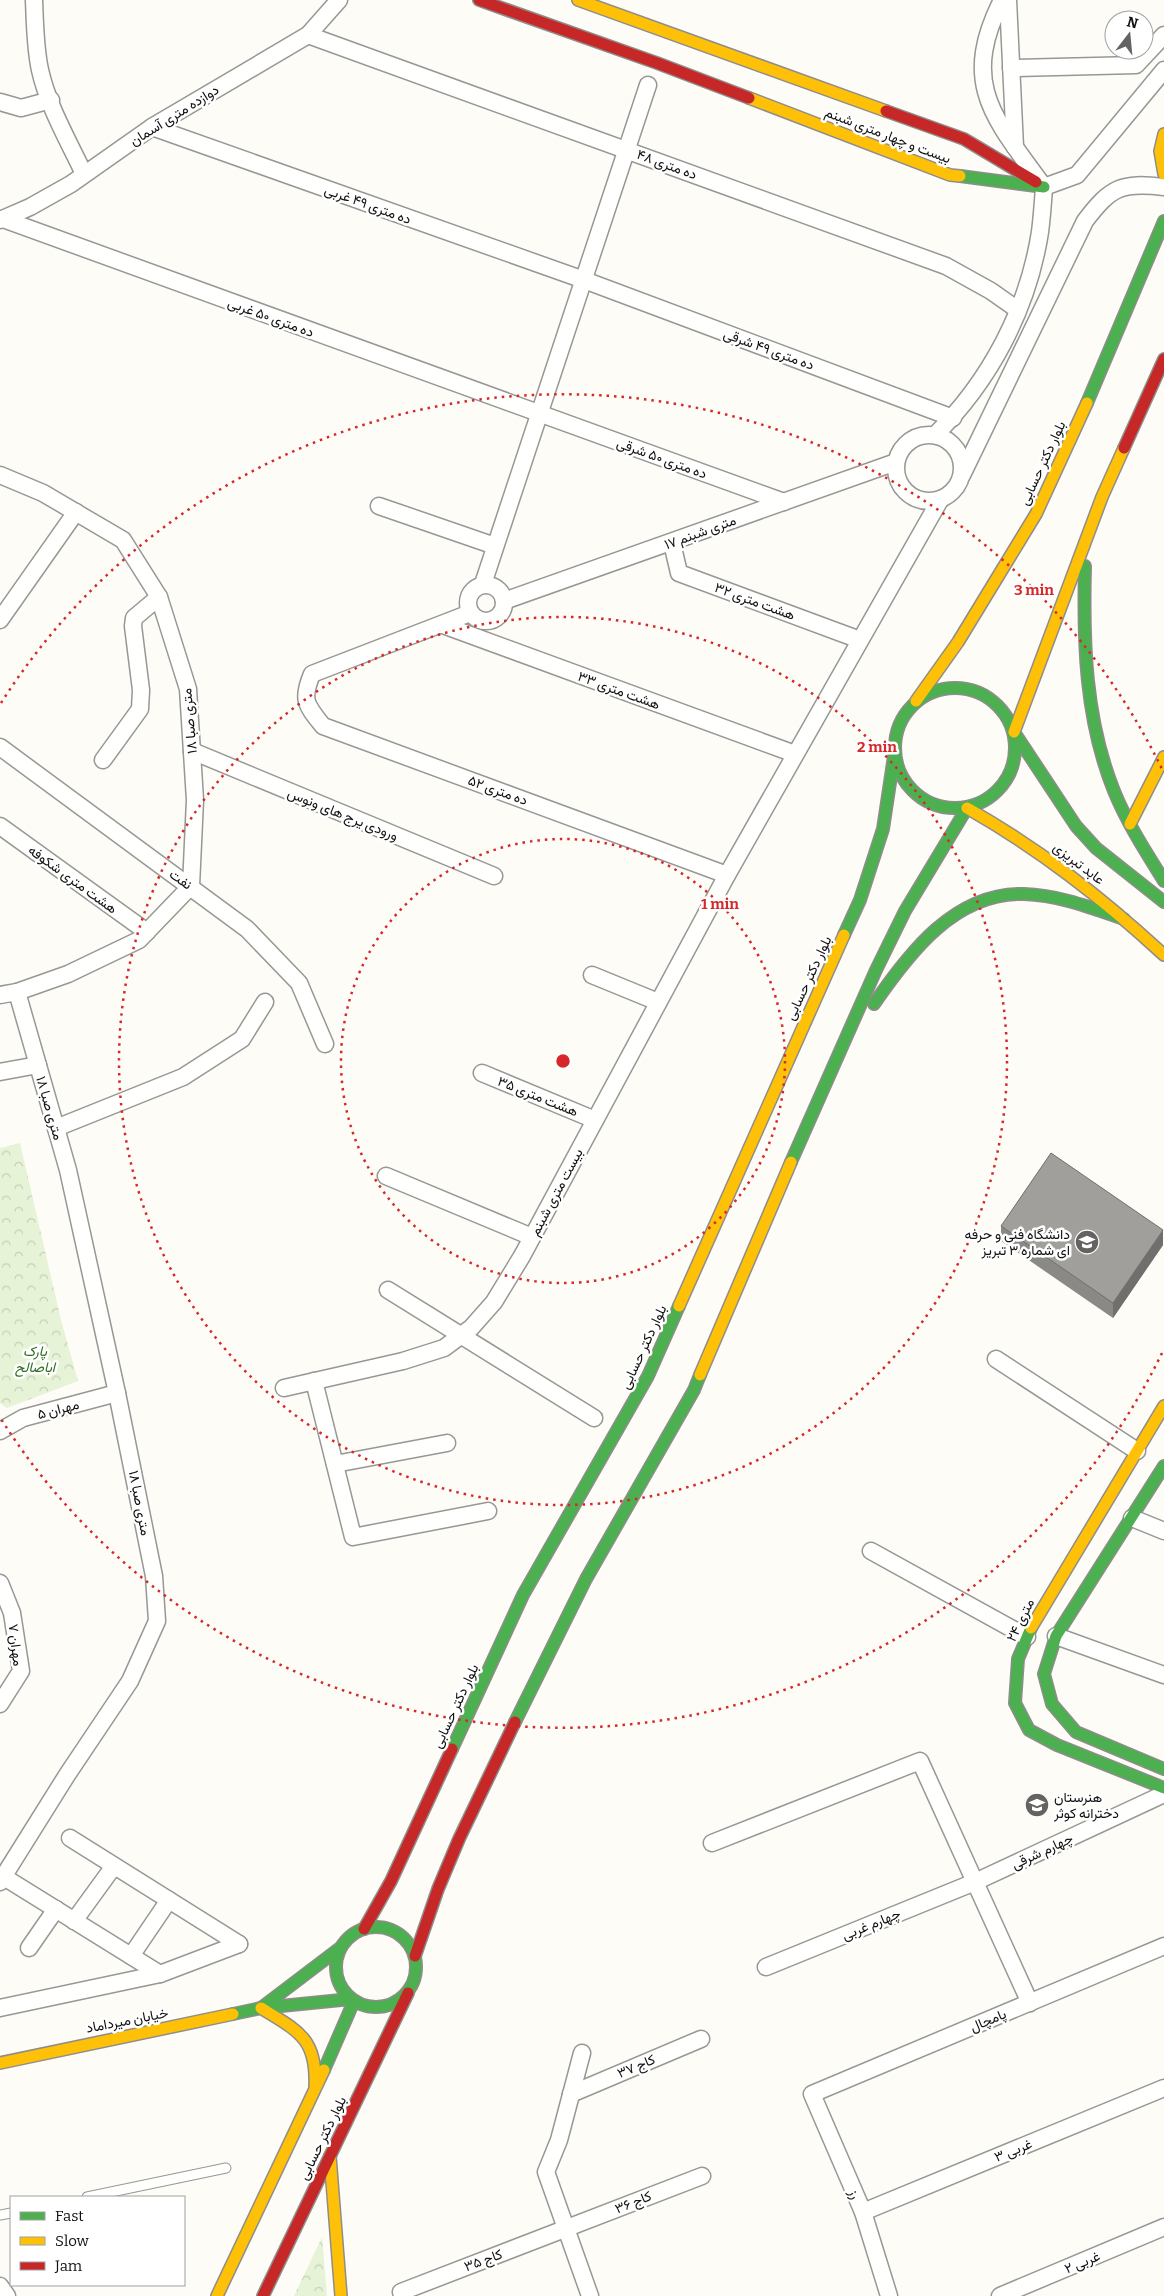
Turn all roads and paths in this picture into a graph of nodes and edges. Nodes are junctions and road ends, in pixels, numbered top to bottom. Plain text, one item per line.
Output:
1 (34, 0) edge
2 (339, 0) edge
3 (479, 0) edge
4 (578, 0) edge
5 (1002, 0) edge
6 (1008, 0) edge
7 (308, 35) junction
8 (1164, 35) edge
9 (1011, 68) junction
10 (1164, 70) edge
11 (648, 85) dead end
12 (51, 100) junction
13 (0, 102) edge
14 (152, 127) junction
15 (1164, 134) edge
16 (1016, 147) junction
17 (628, 150) junction
18 (84, 174) junction
19 (1164, 174) edge
20 (1164, 186) edge
21 (1044, 187) junction
22 (1, 219) edge
23 (1164, 220) edge
24 (584, 280) junction
25 (1018, 310) junction
26 (1164, 359) edge
27 (539, 414) junction
28 (953, 418) junction
29 (935, 436) junction
30 (896, 462) junction
31 (0, 475) edge
32 (962, 475) junction
33 (940, 500) junction
34 (784, 502) junction
35 (380, 506) dead end
36 (76, 512) junction
37 (672, 543) junction
38 (495, 546) junction
39 (1085, 546) junction
40 (483, 584) junction
41 (159, 597) junction
42 (504, 601) junction
43 (470, 613) junction
44 (0, 620) edge
45 (443, 625) junction
46 (860, 640) junction
47 (916, 701) junction
48 (1014, 732) junction
49 (0, 747) edge
50 (192, 751) junction
51 (795, 754) junction
52 (894, 756) junction
53 (1164, 757) edge
54 (103, 760) dead end
55 (967, 808) junction
56 (1130, 824) junction
57 (0, 826) edge
58 (727, 875) junction
59 (494, 876) dead end
60 (1164, 881) edge
61 (191, 886) junction
62 (1164, 902) edge
63 (1124, 919) junction
64 (146, 932) junction
65 (1164, 955) edge
66 (592, 975) dead end
67 (4, 994) edge
68 (266, 1002) dead end
69 (658, 1002) junction
70 (844, 1042) junction
71 (325, 1044) dead end
72 (38, 1065) junction
73 (0, 1072) edge
74 (482, 1073) dead end
75 (595, 1120) junction
76 (56, 1128) junction
77 (386, 1176) dead end
78 (532, 1237) junction
79 (388, 1290) dead end
80 (460, 1336) junction
81 (996, 1359) dead end
82 (314, 1381) junction
83 (284, 1388) dead end
84 (117, 1393) junction
85 (1164, 1406) edge
86 (594, 1418) dead end
87 (0, 1431) edge
88 (447, 1442) dead end
89 (1137, 1451) junction
90 (335, 1464) junction
91 (1164, 1466) edge
92 (488, 1511) dead end
93 (1132, 1518) junction
94 (1164, 1531) edge
95 (871, 1550) dead end
96 (0, 1583) edge
97 (1056, 1636) junction
98 (1027, 1637) junction
99 (1164, 1675) edge
100 (0, 1704) edge
101 (1164, 1769) edge
102 (1164, 1788) edge
103 (1164, 1794) edge
104 (70, 1838) dead end
105 (712, 1843) dead end
106 (114, 1866) junction
107 (2, 1880) edge
108 (975, 1882) junction
109 (170, 1900) junction
110 (56, 1909) junction
111 (74, 1921) junction
112 (364, 1929) junction
113 (1164, 1946) edge
114 (29, 1948) dead end
115 (340, 1948) junction
116 (131, 1956) junction
117 (414, 1956) junction
118 (766, 1967) dead end
119 (160, 1974) junction
120 (408, 1993) junction
121 (353, 2000) junction
122 (1030, 2003) junction
123 (0, 2008) edge
124 (261, 2008) junction
125 (701, 2039) dead end
126 (582, 2054) dead end
127 (0, 2062) edge
128 (1164, 2088) edge
129 (314, 2093) junction
130 (571, 2094) junction
131 (812, 2094) joint
132 (330, 2156) junction
133 (226, 2168) dead end
134 (702, 2176) dead end
135 (92, 2196) edge
136 (862, 2212) junction
137 (1164, 2227) edge
138 (566, 2230) junction
139 (0, 2286) edge
140 (401, 2292) dead end
141 (7, 2296) edge
142 (217, 2296) edge
143 (263, 2296) edge
144 (341, 2296) edge
145 (590, 2296) edge
146 (889, 2296) edge
147 (1000, 2296) edge

1 - 12 street
2 - 7 street, دوازده متری آسمان
3 - 21 main road, بیست و چهار متری شبنم
4 - 21 main road, بیست و چهار متری شبنم
5 - 16 street
6 - 9 street
7 - 14 street, دوازده متری آسمان
7 - 17 street, ده متری ۴۸
8 - 9 street
9 - 16 street
10 - 21 street
11 - 17 street
12 - 13 street
12 - 18 street
14 - 18 street, دوازده متری آسمان
14 - 24 street, ده متری ۴۹ غربی
15 - 19 main road
16 - 21 street
17 - 24 street
17 - 25 street, ده متری ۴۸
18 - 22 street, دوازده متری آسمان
20 - 32 street
21 - 25 street
22 - 27 street, ده متری ۵۰ غربی
23 - 47 main road, بلوار دکتر حسابی
24 - 27 street
24 - 28 street, ده متری ۴۹ شرقی
25 - 28 street
26 - 39 main road
27 - 34 street, ده متری ۵۰ شرقی
27 - 38 street
28 - 29 street
29 - 30 street
29 - 32 street
30 - 33 street
30 - 34 street, ۱۷ متری شبنم
31 - 36 street, متری صبا ۱۸
32 - 33 street
33 - 46 street, بیست متری شبنم
34 - 37 street, ۱۷ متری شبنم
35 - 38 street
36 - 41 street, متری صبا ۱۸
36 - 44 street
37 - 42 street, ۱۷ متری شبنم
37 - 46 street, هشت متری ۳۲
38 - 40 street
39 - 48 main road
39 - 56 main road
40 - 42 street
40 - 43 street
41 - 50 street, متری صبا ۱۸
41 - 54 street
42 - 43 street
43 - 45 street
45 - 51 street, هشت متری ۳۳
45 - 58 street, ده متری ۵۲
46 - 51 street, بیست متری شبنم
47 - 48 main road
47 - 52 main road
48 - 55 main road
48 - 62 main road, عابد تبریزی
49 - 61 street, نفت
50 - 59 street, ورودی یرج های ونوس
50 - 61 street, متری صبا ۱۸
51 - 58 street, بیست متری شبنم
52 - 55 main road
52 - 112 main road, بلوار دکتر حسابی
53 - 56 main road
55 - 63 main road, عابد تبریزی
55 - 70 main road
56 - 60 main road
57 - 64 street, هشت متری شکوفه
58 - 69 street, بیست متری شبنم
61 - 64 street, متری صبا ۱۸
61 - 71 street, نفت
63 - 65 main road, عابد تبریزی
63 - 70 main road
64 - 67 street, متری صبا ۱۸
66 - 69 street
67 - 72 street, متری صبا ۱۸
68 - 76 street
69 - 75 street, بیست متری شبنم
70 - 117 main road
72 - 73 street
72 - 76 street, متری صبا ۱۸
74 - 75 street, هشت متری ۳۵
75 - 78 street, بیست متری شبنم
76 - 84 street, متری صبا ۱۸
77 - 78 street
78 - 80 street, بیست متری شبنم
79 - 80 street
80 - 82 street, بیست متری شبنم
80 - 86 street
81 - 89 street
82 - 83 street, بیست متری شبنم
82 - 90 street
84 - 87 street, مهران ۵
84 - 107 street, متری صبا ۱۸
85 - 89 main road, ۲۴ متری
88 - 90 street
89 - 98 main road, ۲۴ متری
90 - 92 street
91 - 93 main road
93 - 94 street
93 - 97 main road
95 - 98 street
96 - 100 street, مهران ۷
97 - 99 street
97 - 101 main road
98 - 102 main road, ۲۴ متری
103 - 108 street, چهارم شرقی
104 - 106 street
105 - 108 street
106 - 109 street
106 - 111 street
107 - 110 street
108 - 118 street, چهارم غربی
108 - 122 street
109 - 116 street
109 - 119 street
110 - 111 street
110 - 114 street
111 - 116 street
112 - 115 main road
112 - 117 main road
113 - 122 street, پامچال
115 - 121 main road
115 - 124 main road
116 - 119 street
117 - 120 main road
119 - 123 street
120 - 121 main road
120 - 132 main road, بلوار دکتر حسابی
121 - 124 main road, خیابان میرداماد
121 - 129 main road, بلوار دکتر حسابی
122 - 131 street, پامچال
124 - 127 main road, خیابان میرداماد
124 - 129 main road
125 - 130 street, کاج ۳۷
126 - 130 street
128 - 136 street, ۳ غربی
129 - 142 main road, بلوار دکتر حسابی
130 - 138 street
131 - 136 street, رز
132 - 143 main road, بلوار دکتر حسابی
132 - 144 main road
133 - 135 lane
134 - 138 street, کاج ۳۶
136 - 146 street, رز
137 - 147 street, ۲ غربی
138 - 140 street, کاج ۳۵
138 - 145 street
139 - 141 street

